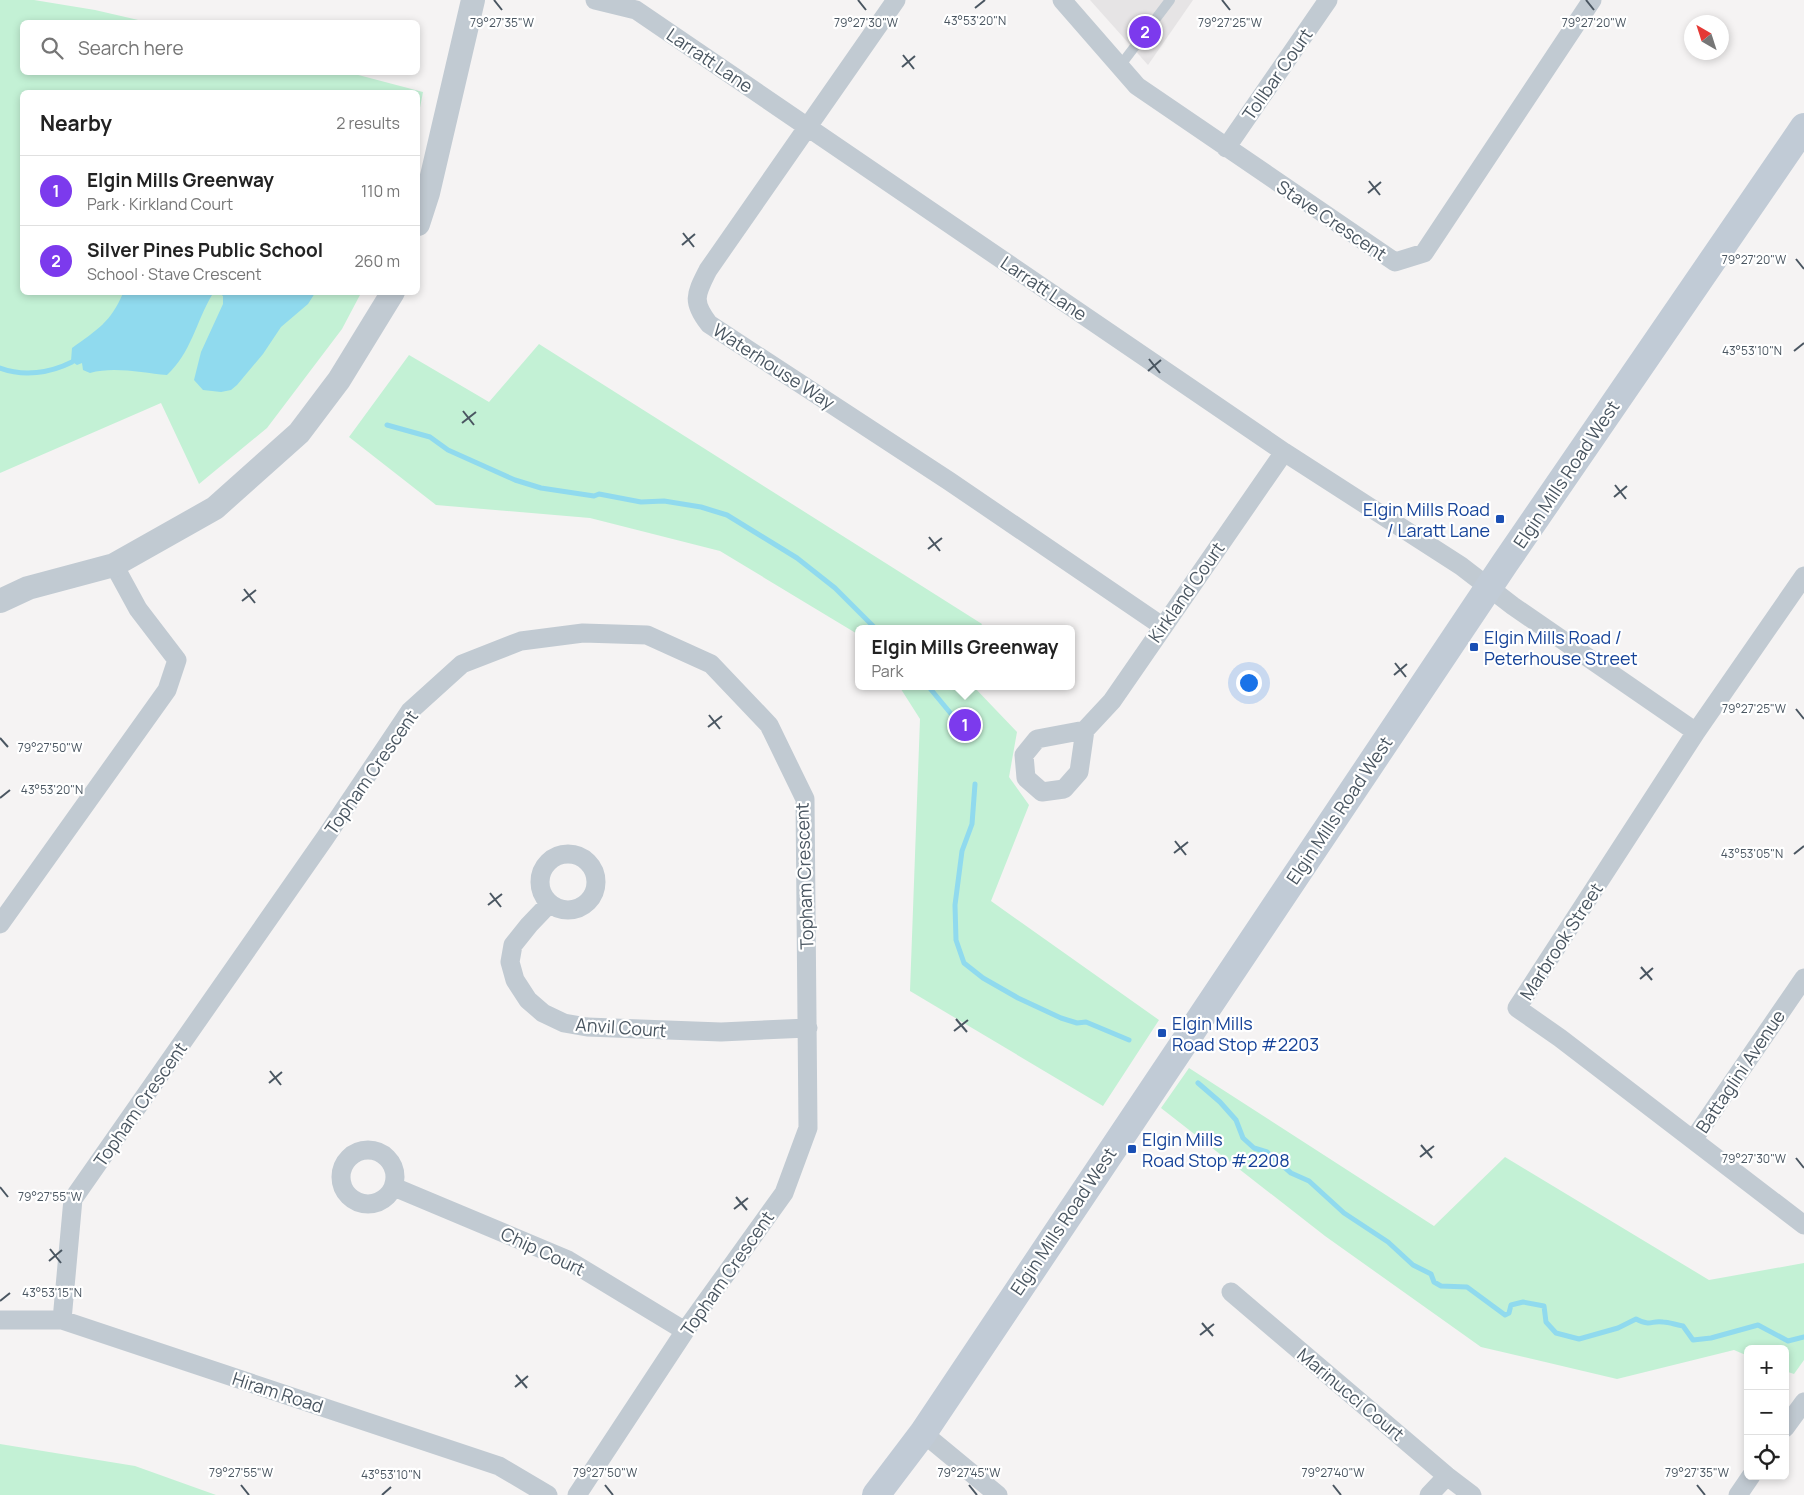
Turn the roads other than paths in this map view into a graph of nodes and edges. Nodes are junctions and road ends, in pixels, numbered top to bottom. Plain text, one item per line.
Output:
1 (473, 0) edge
2 (595, 0) edge
3 (896, 0) edge
4 (1062, 0) edge
5 (1170, 0) edge
6 (1328, 0) edge
7 (1592, 0) edge
8 (1120, 66) junction
9 (809, 127) junction
10 (1804, 127) edge
11 (1226, 148) junction
12 (420, 218) edge
13 (391, 295) edge
14 (1284, 452) junction
15 (114, 565) junction
16 (1804, 576) edge
17 (1488, 588) junction
18 (0, 601) edge
19 (1162, 626) junction
20 (1084, 730) dead end
21 (1696, 732) junction
22 (550, 903) dead end
23 (0, 924) edge
24 (1804, 978) edge
25 (808, 1028) junction
26 (1693, 1140) junction
27 (394, 1187) dead end
28 (1804, 1225) edge
29 (1231, 1292) dead end
30 (0, 1320) edge
31 (62, 1320) junction
32 (685, 1331) junction
33 (1804, 1402) edge
34 (1789, 1423) edge
35 (923, 1432) junction
36 (1447, 1476) junction
37 (1749, 1480) edge
38 (548, 1495) edge
39 (577, 1495) edge
40 (876, 1495) edge
41 (998, 1495) edge
42 (1429, 1495) edge
43 (1472, 1495) edge
44 (1738, 1495) edge

1 - 12 street
2 - 9 street, Larratt Lane
3 - 9 street, Waterhouse Way
4 - 8 street, Stave Crescent
5 - 8 lane
6 - 11 street, Tollbar Court
7 - 11 street, Stave Crescent
8 - 11 street, Stave Crescent
9 - 14 street, Larratt Lane
9 - 19 street, Waterhouse Way
10 - 17 main road, Elgin Mills Road West
13 - 15 street
14 - 17 street, Larratt Lane
14 - 19 street, Kirkland Court
15 - 18 street
15 - 23 street
16 - 21 street, Marbrook Street
17 - 21 street, Larratt Lane
17 - 35 main road, Elgin Mills Road West
19 - 20 street, Kirkland Court
21 - 26 street, Marbrook Street
22 - 25 street, Anvil Court
24 - 26 street, Battaglini Avenue
25 - 31 street, Topham Crescent
25 - 32 street, Topham Crescent
26 - 28 street, Marbrook Street
27 - 32 street, Chip Court
29 - 36 street, Marinucci Court
30 - 31 street, Hiram Road
31 - 38 street, Hiram Road
32 - 39 street, Topham Crescent
33 - 34 street
35 - 40 main road, Elgin Mills Road West
35 - 41 street
36 - 42 street
36 - 43 street, Marinucci Court
37 - 44 street

